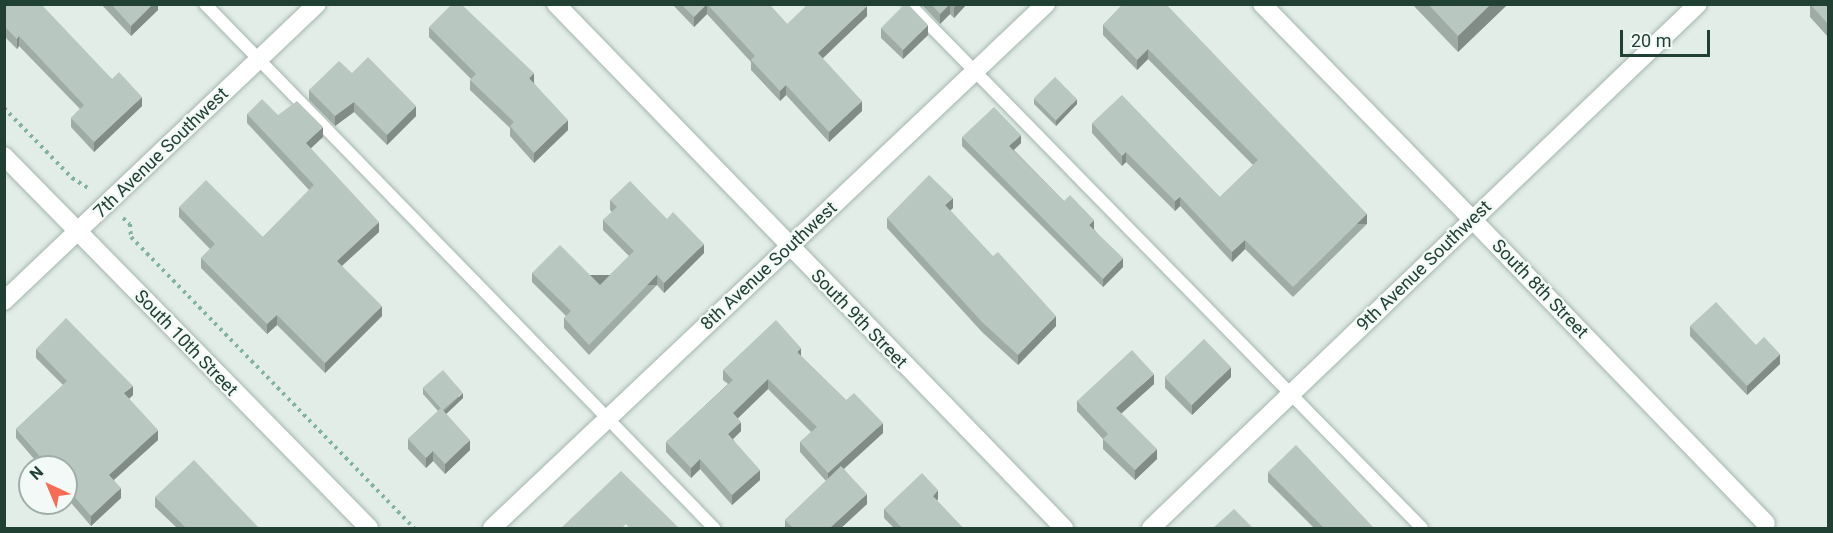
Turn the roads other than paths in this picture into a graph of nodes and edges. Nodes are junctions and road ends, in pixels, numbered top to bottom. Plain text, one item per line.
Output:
1 (204, 4) edge
2 (317, 4) edge
3 (556, 4) edge
4 (909, 4) edge
5 (1046, 4) edge
6 (1262, 4) edge
7 (1698, 4) edge
8 (259, 60) junction
9 (975, 72) junction
10 (4, 156) edge
11 (1472, 219) junction
12 (78, 231) junction
13 (789, 247) junction
14 (4, 301) edge
15 (1292, 393) junction
16 (608, 419) junction
17 (1766, 523) dead end
18 (369, 528) edge
19 (492, 528) edge
20 (714, 528) edge
21 (1064, 528) edge
22 (1151, 528) edge
23 (1422, 528) edge

1 - 8 lane
2 - 8 street, 7th Avenue Southwest
3 - 13 street, South 9th Street
4 - 9 lane
5 - 9 street, 8th Avenue Southwest
6 - 11 street, South 8th Street
7 - 11 street, 9th Avenue Southwest
8 - 12 street, 7th Avenue Southwest
8 - 16 lane
9 - 13 street, 8th Avenue Southwest
9 - 15 lane
10 - 12 street, South 10th Street
11 - 15 street, 9th Avenue Southwest
11 - 17 street, South 8th Street
12 - 14 street, 7th Avenue Southwest
12 - 18 street, South 10th Street
13 - 16 street, 8th Avenue Southwest
13 - 21 street, South 9th Street
15 - 22 street, 9th Avenue Southwest
15 - 23 lane
16 - 19 street, 8th Avenue Southwest
16 - 20 lane

